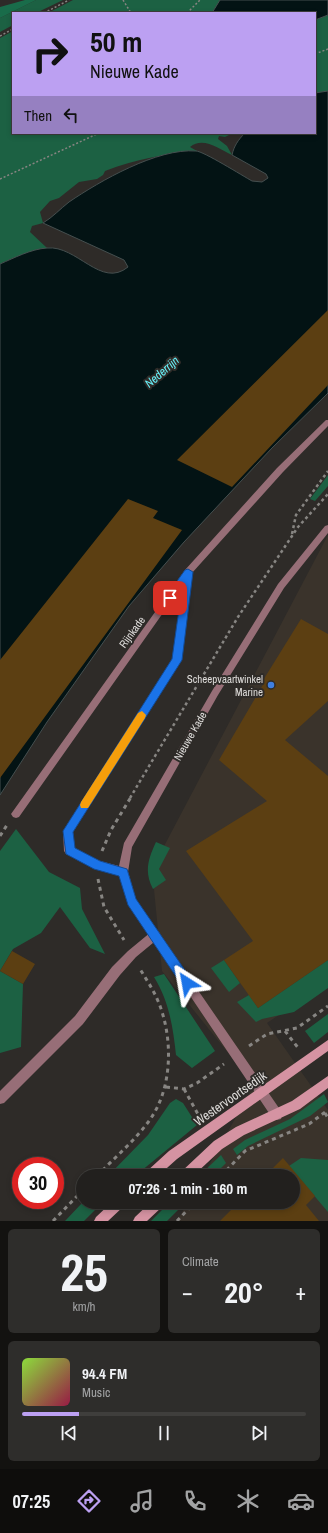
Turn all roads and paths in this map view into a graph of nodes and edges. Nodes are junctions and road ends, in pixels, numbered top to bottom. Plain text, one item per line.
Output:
1 (69, 0) edge
2 (123, 0) edge
3 (200, 0) edge
4 (46, 12) edge
5 (130, 12) edge
6 (188, 12) edge
7 (12, 30) edge
8 (0, 36) edge
9 (328, 49) edge
10 (316, 54) edge
11 (97, 134) edge
12 (0, 179) edge
13 (328, 422) edge
14 (328, 471) edge
15 (328, 528) edge
16 (292, 537) dead end
17 (188, 572) junction
18 (16, 814) dead end
19 (123, 872) junction
20 (155, 935) junction
21 (328, 1006) edge
22 (285, 1030) dead end
23 (328, 1045) edge
24 (328, 1081) edge
25 (262, 1094) junction
26 (0, 1099) edge
27 (326, 1111) edge
28 (277, 1115) junction
29 (328, 1118) edge
30 (208, 1130) junction
31 (103, 1169) edge
32 (158, 1169) edge
33 (192, 1169) edge
34 (228, 1169) edge
35 (76, 1197) edge
36 (113, 1209) edge
37 (152, 1209) edge
38 (188, 1209) edge
39 (53, 1221) edge
40 (100, 1221) edge
41 (139, 1221) edge
42 (176, 1221) edge

1 - 4 path
2 - 5 path
3 - 6 path
7 - 8 path
9 - 10 path
11 - 12 path
13 - 17 street, Rijnkade
14 - 16 path
15 - 19 street, Nieuwe Kade
17 - 18 street, Rijnkade
17 - 19 street
19 - 20 street, Nieuwe Kade
20 - 25 street, Nieuwe Kade
20 - 26 street
21 - 22 path
23 - 25 main road, Westervoortsedijk
24 - 28 main road
25 - 28 street, Nieuwe Kade
25 - 30 main road, Westervoortsedijk
27 - 29 path
27 - 34 path
28 - 33 main road
30 - 31 path
30 - 32 main road, Westervoortsedijk
35 - 39 path
36 - 40 main road
37 - 41 main road
38 - 42 path

